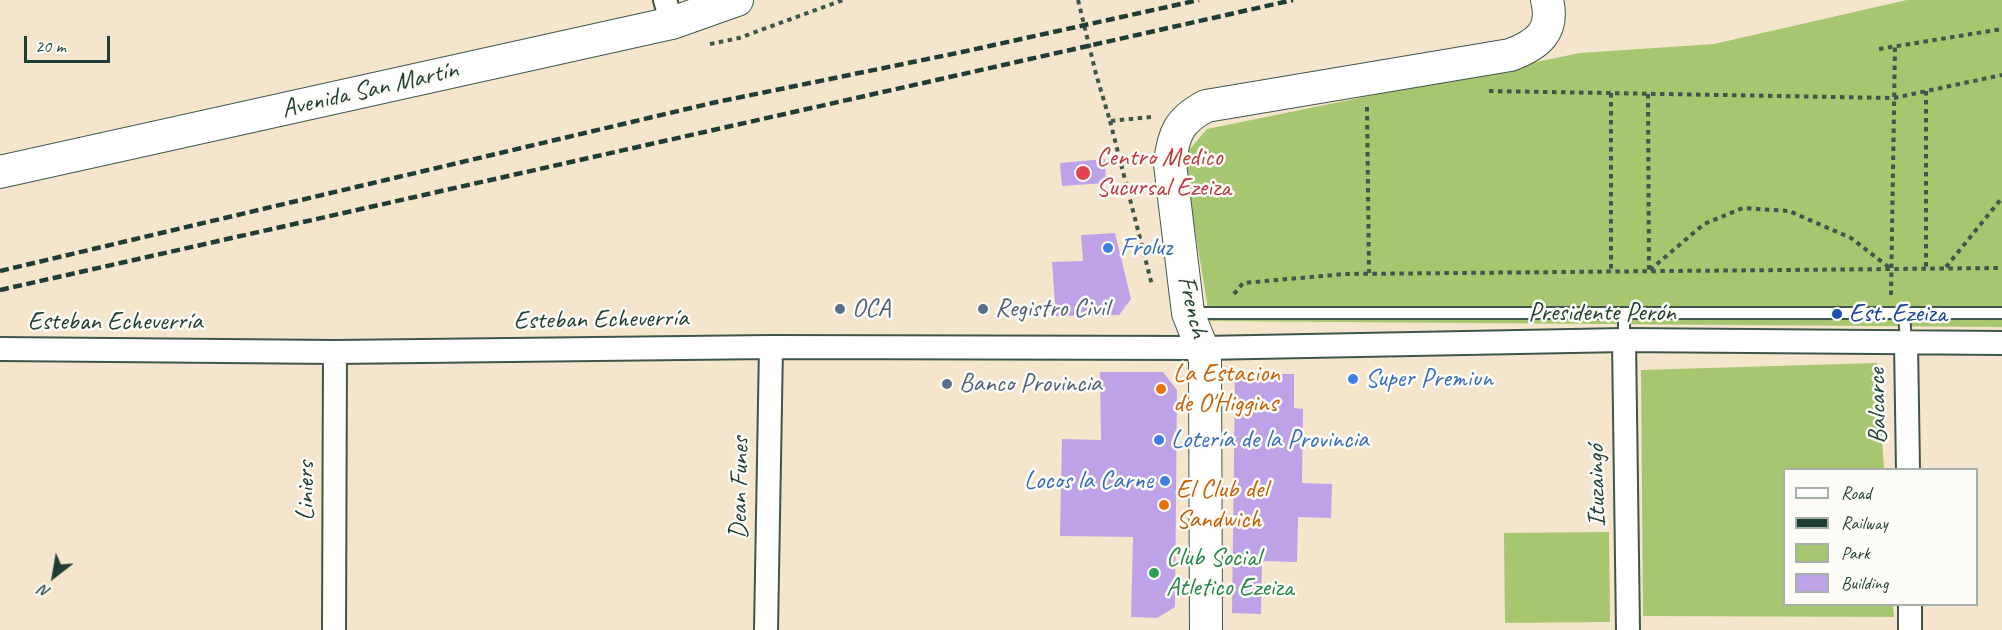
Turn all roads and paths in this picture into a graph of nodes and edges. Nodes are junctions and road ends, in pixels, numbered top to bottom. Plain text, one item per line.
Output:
1 (738, 0) edge
2 (1078, 0) edge
3 (1547, 0) edge
4 (669, 12) edge
5 (2002, 29) edge
6 (1895, 47) junction
7 (1880, 50) dead end
8 (2002, 75) edge
9 (1484, 91) dead end
10 (1926, 91) junction
11 (1611, 93) junction
12 (1648, 94) junction
13 (1894, 98) junction
14 (1367, 102) dead end
15 (1110, 120) junction
16 (1184, 122) junction
17 (0, 172) edge
18 (2002, 198) edge
19 (1926, 268) junction
20 (1945, 268) junction
21 (2002, 268) edge
22 (1892, 269) junction
23 (1649, 271) junction
24 (1611, 272) junction
25 (1369, 273) junction
26 (1153, 290) dead end
27 (1188, 313) junction
28 (1227, 313) junction
29 (1624, 313) junction
30 (2002, 313) edge
31 (1891, 314) junction
32 (1904, 314) junction
33 (1624, 340) junction
34 (1906, 342) junction
35 (2002, 343) edge
36 (771, 347) junction
37 (1202, 348) junction
38 (0, 349) edge
39 (335, 352) junction
40 (1908, 468) edge
41 (1910, 606) edge
42 (334, 630) edge
43 (766, 630) edge
44 (1206, 630) edge
45 (1628, 630) edge
46 (1910, 630) edge

1 - 4 street, Avenida San Martín
2 - 15 path
3 - 16 street
4 - 17 street, Avenida San Martín
5 - 6 path
6 - 7 path
6 - 13 path
8 - 10 path
9 - 11 path
10 - 13 path
10 - 19 path
11 - 12 path
11 - 24 path
12 - 13 path
12 - 23 path
13 - 22 path
14 - 25 path
15 - 16 path
15 - 26 path
16 - 27 street, French
18 - 20 path
19 - 20 path
19 - 22 path
20 - 21 path
22 - 23 path
22 - 23 path
22 - 31 path
23 - 24 path
24 - 25 path
25 - 28 path
27 - 28 lane
27 - 37 street, French
28 - 29 lane
29 - 31 lane
29 - 33 lane
30 - 32 lane
31 - 32 lane
32 - 34 lane
33 - 34 street, Presidente Perón
33 - 37 street, Presidente Perón
33 - 45 street, Ituzaingó
34 - 35 street, Presidente Perón
34 - 40 street, Balcarce
36 - 37 street, Esteban Echeverría
36 - 39 street, Esteban Echeverría
36 - 43 street, Dean Funes
37 - 44 street, French
38 - 39 street, Esteban Echeverría
39 - 42 street, Liniers
41 - 46 street

